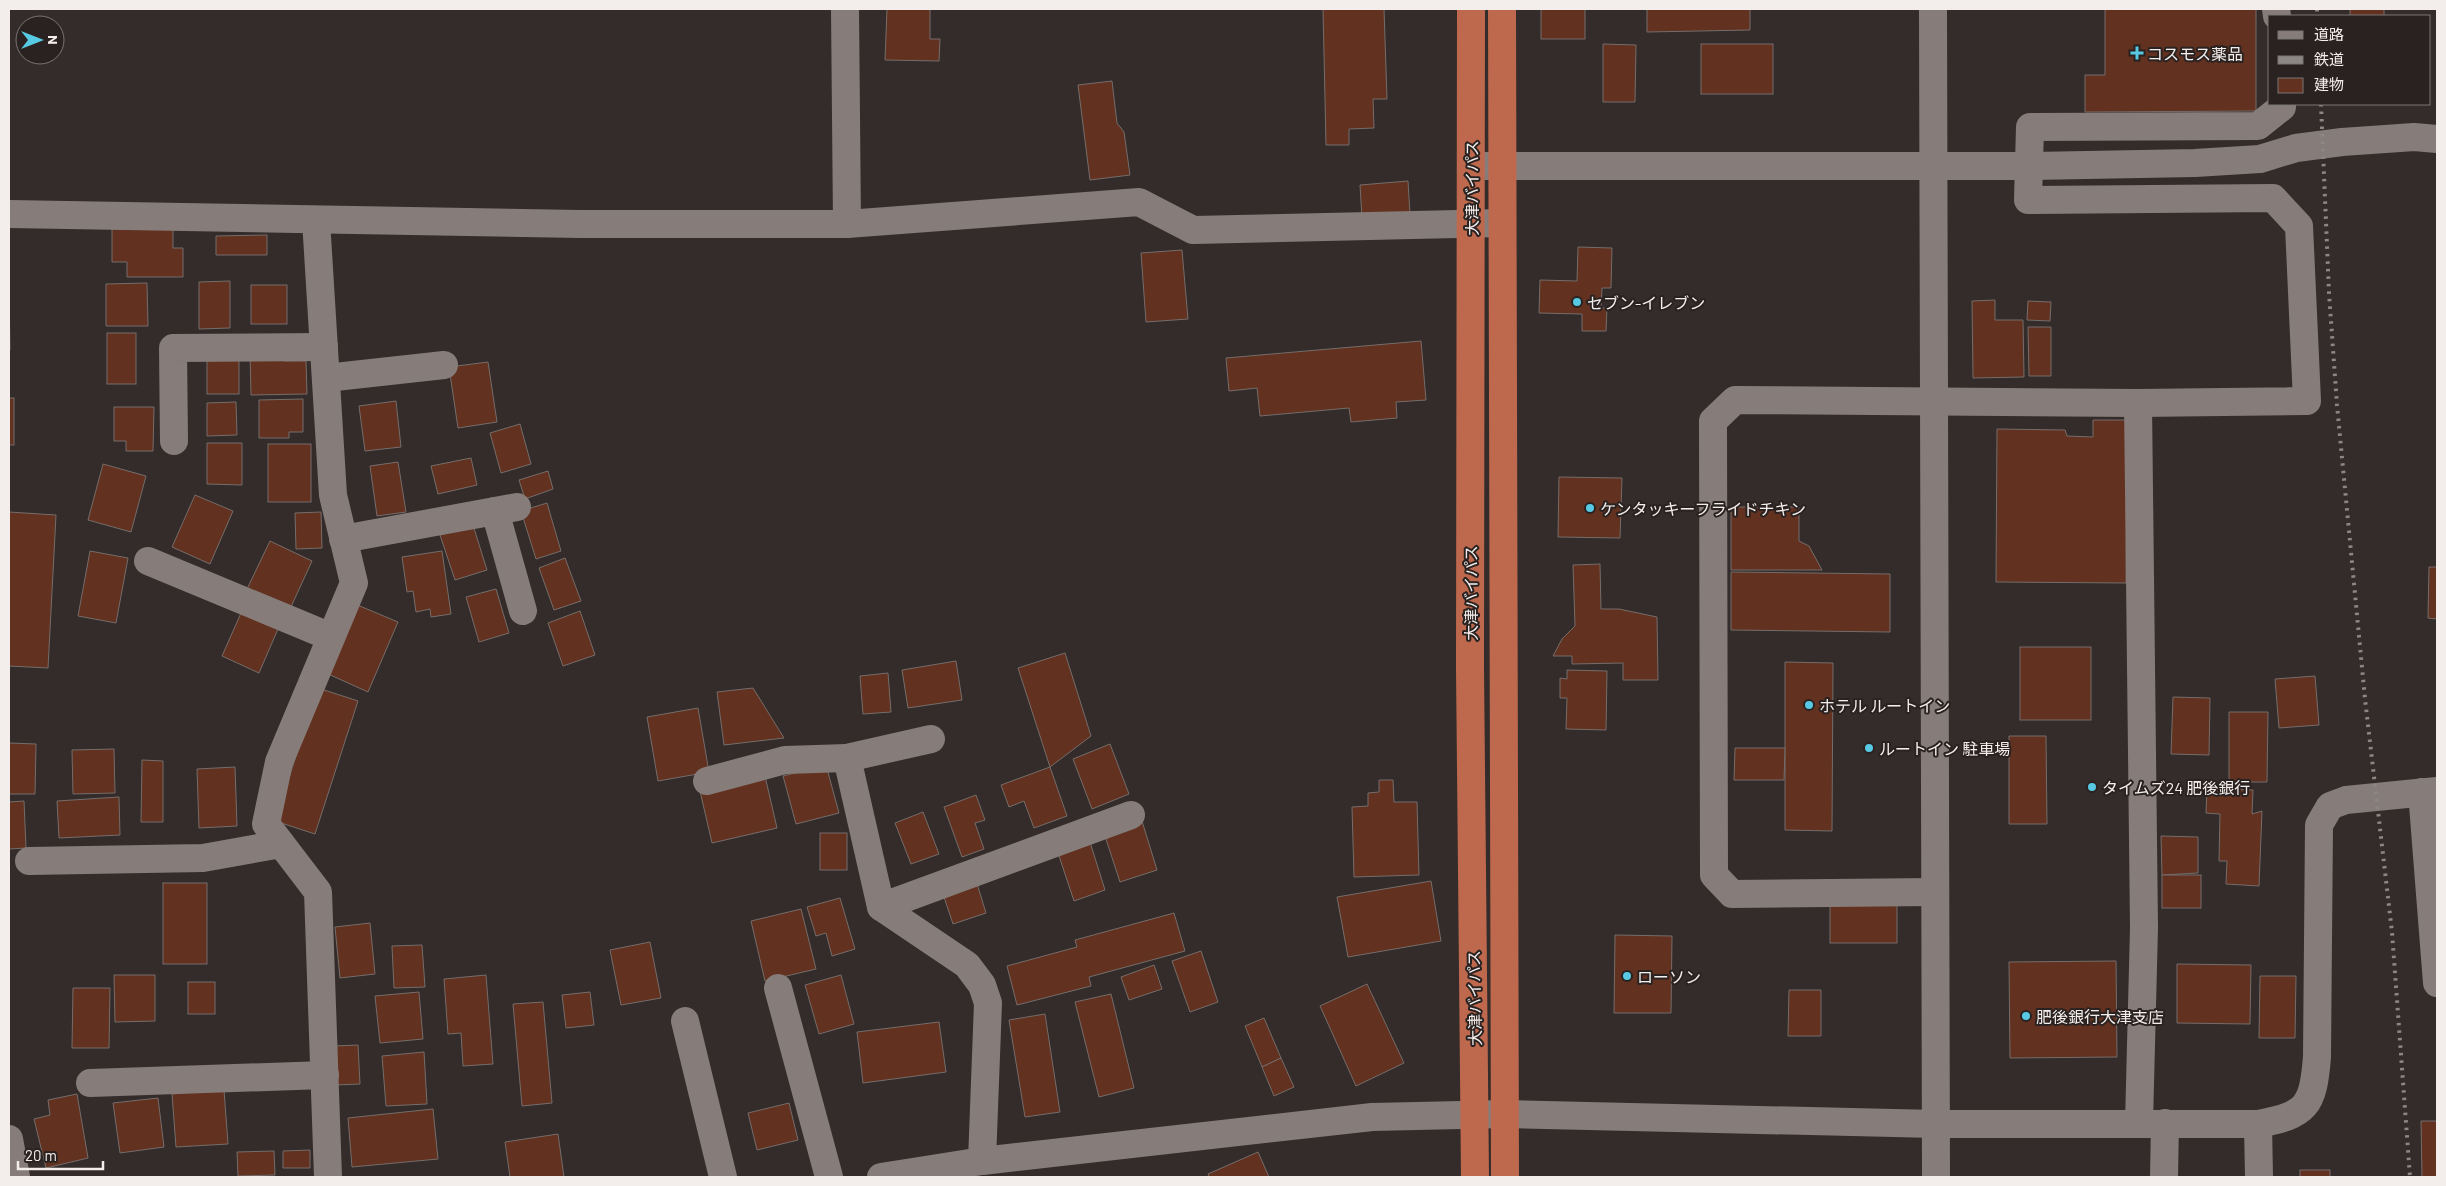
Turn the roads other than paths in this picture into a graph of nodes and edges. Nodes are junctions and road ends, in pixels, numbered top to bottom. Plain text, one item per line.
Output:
1 (846, 9) edge
2 (1470, 9) edge
3 (1502, 9) edge
4 (1933, 9) edge
5 (2282, 105) edge
6 (2437, 140) edge
7 (1932, 164) junction
8 (1470, 166) junction
9 (2030, 166) junction
10 (1502, 167) junction
11 (9, 214) edge
12 (316, 220) junction
13 (1502, 223) junction
14 (847, 224) junction
15 (1470, 224) junction
16 (324, 347) junction
17 (444, 365) dead end
18 (326, 378) junction
19 (1933, 401) junction
20 (2138, 402) junction
21 (174, 441) dead end
22 (343, 539) junction
23 (148, 561) dead end
24 (523, 610) dead end
25 (331, 637) junction
26 (932, 739) dead end
27 (847, 758) junction
28 (707, 781) dead end
29 (2430, 791) edge
30 (1131, 815) dead end
31 (281, 844) junction
32 (29, 861) dead end
33 (1934, 892) junction
34 (881, 907) junction
35 (2437, 983) edge
36 (778, 988) dead end
37 (685, 1021) dead end
38 (325, 1075) junction
39 (90, 1082) dead end
40 (1475, 1114) junction
41 (1505, 1114) junction
42 (2138, 1123) junction
43 (2165, 1123) junction
44 (1936, 1124) junction
45 (2258, 1124) junction
46 (9, 1139) edge
47 (982, 1161) junction
48 (953, 1171) edge
49 (16, 1177) edge
50 (328, 1177) edge
51 (724, 1177) edge
52 (828, 1177) edge
53 (881, 1177) edge
54 (1475, 1177) edge
55 (1505, 1177) edge
56 (1936, 1177) edge
57 (2164, 1177) edge
58 (2259, 1177) edge

1 - 14 street
2 - 8 highway, 大津バイパス
3 - 10 highway, 大津バイパス
4 - 7 street
5 - 9 street
6 - 9 street
7 - 9 street
7 - 10 street
7 - 19 street
8 - 10 street
8 - 15 highway, 大津バイパス
9 - 20 street
10 - 13 highway, 大津バイパス
11 - 12 street
12 - 14 street
12 - 16 street
13 - 15 street
13 - 41 highway, 大津バイパス
14 - 15 street
15 - 40 highway, 大津バイパス
16 - 18 street
16 - 21 street
17 - 18 street
18 - 22 street
19 - 20 street
19 - 33 street
19 - 33 street
20 - 42 street
22 - 24 street
22 - 25 street
23 - 25 street
25 - 31 street
26 - 27 street
27 - 28 street
27 - 34 street
29 - 35 street
29 - 45 street
30 - 34 street
31 - 32 street
31 - 38 street
33 - 44 street
34 - 47 street
36 - 52 street
37 - 51 street
38 - 39 street
38 - 50 street
40 - 41 street
40 - 47 street
40 - 54 highway, 大津バイパス
41 - 44 street
41 - 55 highway, 大津バイパス
42 - 43 street
42 - 44 street
43 - 45 street
43 - 57 street
44 - 56 street
45 - 58 street
46 - 49 street
47 - 48 street
48 - 53 street

